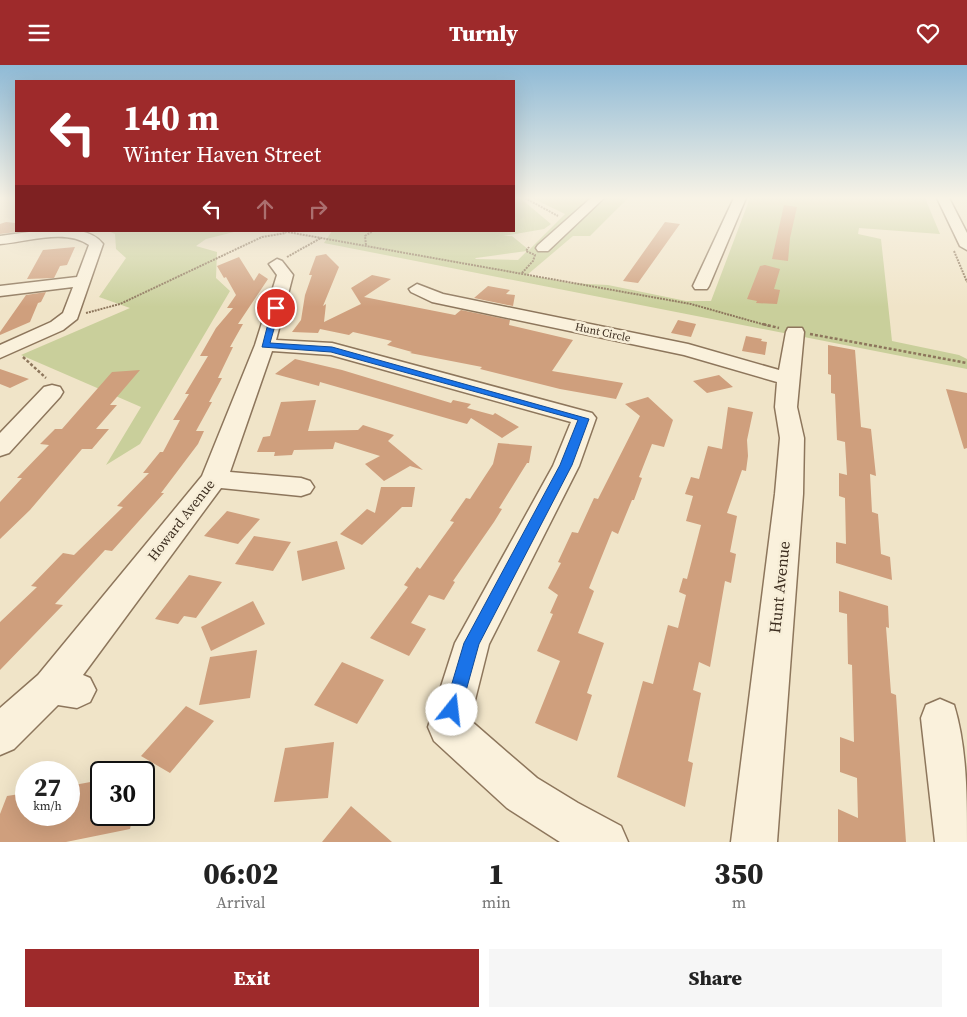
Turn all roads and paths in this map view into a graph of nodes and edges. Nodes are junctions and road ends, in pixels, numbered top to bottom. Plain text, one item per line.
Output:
1 (62, 234) edge
2 (66, 234) edge
3 (276, 234) edge
4 (300, 234) edge
5 (368, 234) edge
6 (558, 234) edge
7 (724, 234) edge
8 (961, 234) edge
9 (321, 238) junction
10 (0, 239) edge
11 (366, 245) junction
12 (967, 246) edge
13 (543, 248) dead end
14 (277, 264) joint
15 (82, 281) junction
16 (700, 286) dead end
17 (417, 289) dead end
18 (0, 291) edge
19 (101, 310) dead end
20 (795, 332) junction
21 (265, 345) junction
22 (6, 349) edge
23 (967, 363) edge
24 (788, 379) junction
25 (52, 393) joint
26 (0, 448) edge
27 (214, 479) junction
28 (301, 487) dead end
29 (940, 718) dead end
30 (0, 735) edge
31 (605, 842) edge
32 (754, 842) edge
33 (958, 842) edge

1 - 10 street
2 - 15 street
3 - 19 path
4 - 9 path
5 - 11 path
6 - 13 street
7 - 16 street
8 - 12 street
9 - 11 path
9 - 14 path
11 - 20 path
14 - 21 street, Howard Avenue
15 - 18 street
15 - 22 street
17 - 24 street, Hunt Circle
20 - 23 path
20 - 24 street, Hunt Avenue
21 - 27 street, Howard Avenue
21 - 31 street
22 - 25 path
24 - 32 street, Hunt Avenue
25 - 26 street
27 - 28 street
27 - 30 street, Howard Avenue
29 - 33 street

